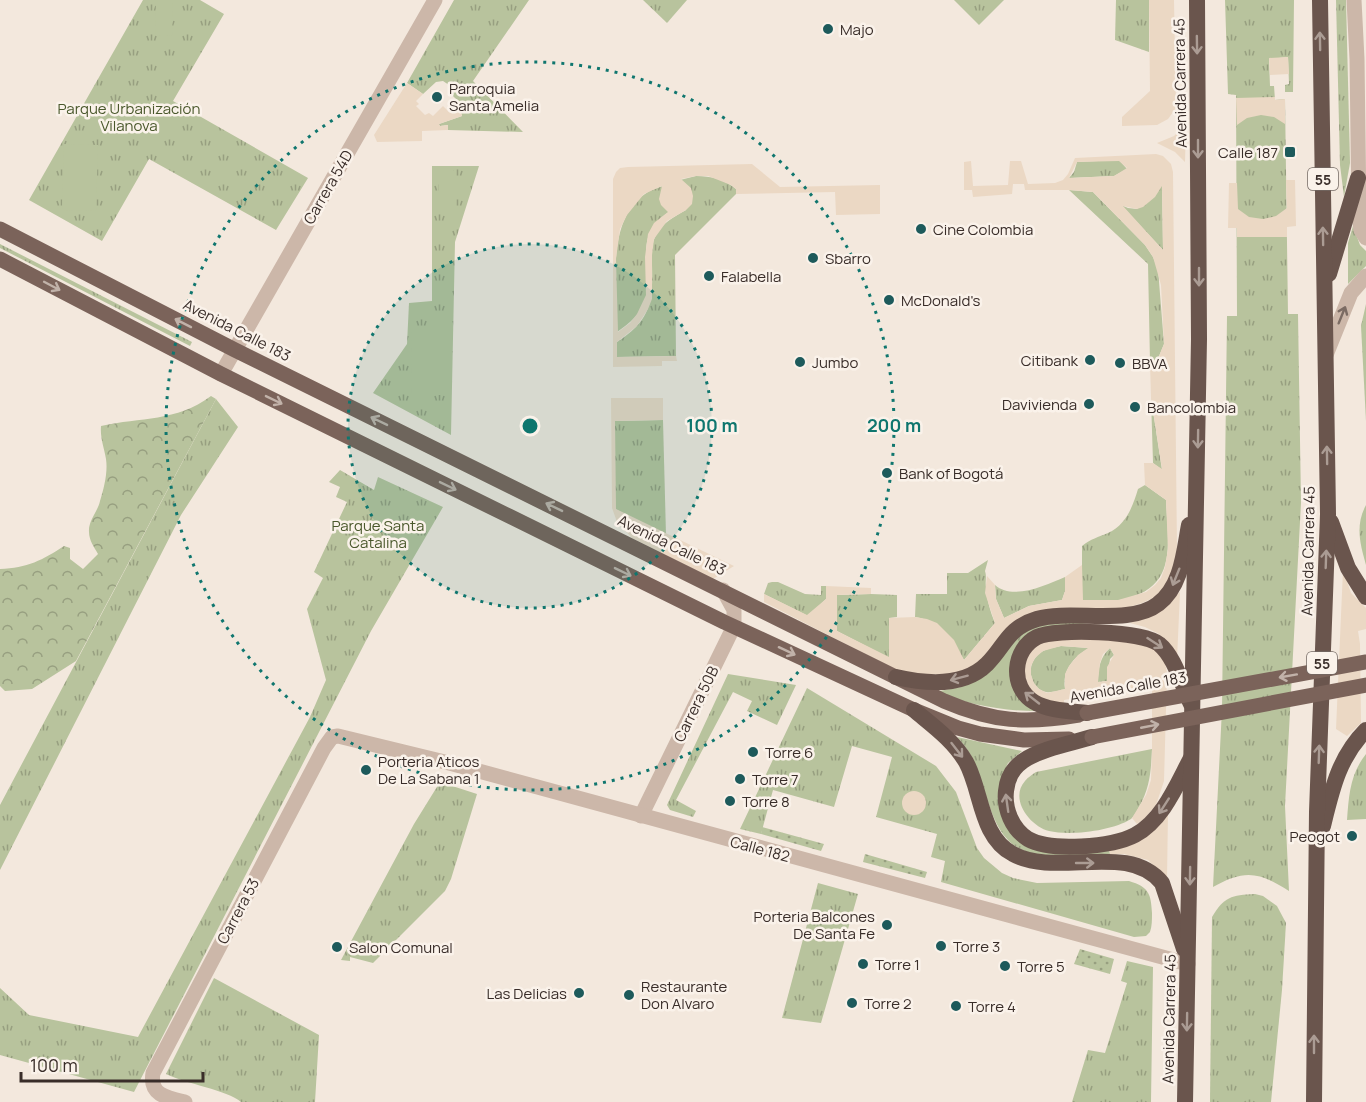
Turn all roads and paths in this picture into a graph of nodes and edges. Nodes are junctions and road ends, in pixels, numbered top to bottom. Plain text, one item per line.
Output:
1 (435, 0) edge
2 (1197, 0) edge
3 (1320, 0) edge
4 (1354, 0) edge
5 (1358, 178) junction
6 (0, 229) edge
7 (1366, 238) edge
8 (0, 259) edge
9 (1366, 276) edge
10 (1324, 289) junction
11 (235, 350) junction
12 (1325, 358) junction
13 (221, 374) junction
14 (1198, 480) junction
15 (1328, 514) junction
16 (723, 590) junction
17 (1366, 597) edge
18 (734, 626) junction
19 (1366, 662) edge
20 (896, 676) junction
21 (1366, 685) edge
22 (914, 711) junction
23 (1194, 711) junction
24 (1088, 713) junction
25 (1366, 730) edge
26 (332, 737) joint
27 (1092, 737) junction
28 (1193, 754) junction
29 (641, 816) junction
30 (1316, 857) junction
31 (1188, 964) junction
32 (185, 1102) edge
33 (1185, 1102) edge
34 (1314, 1102) edge

1 - 11 street, Carrera 54D
2 -> 14 highway, Avenida Carrera 45
10 -> 3 highway, Avenida Carrera 45 / 55
4 - 5 street
5 - 7 street
5 - 10 highway
11 -> 6 main road, Avenida Calle 183
8 -> 13 main road
12 -> 9 street
10 - 12 highway, Avenida Carrera 45 / 55
11 - 13 street, Carrera 54D
16 -> 11 main road, Avenida Calle 183
15 -> 12 highway, Avenida Carrera 45 / 55
13 -> 18 main road
14 -> 20 highway
14 - 23 highway, Avenida Carrera 45
15 - 17 highway
30 -> 15 highway, Avenida Carrera 45 / 55
16 - 18 street
16 - 20 main road, Avenida Calle 183
18 -> 22 main road
18 - 29 street, Carrera 50B
19 -> 24 main road, Avenida Calle 183, bridge
20 - 24 main road, Avenida Calle 183
27 -> 21 main road, bridge
22 - 27 main road
22 -> 31 highway
24 -> 23 highway
23 - 28 highway, Avenida Carrera 45
25 - 30 highway
26 - 29 street, Calle 182
26 - 32 street, Carrera 53
28 -> 27 highway
28 -> 31 highway, Avenida Carrera 45
29 - 31 street, Calle 182
34 -> 30 highway, Avenida Carrera 45 / 55
31 -> 33 highway, Avenida Carrera 45

